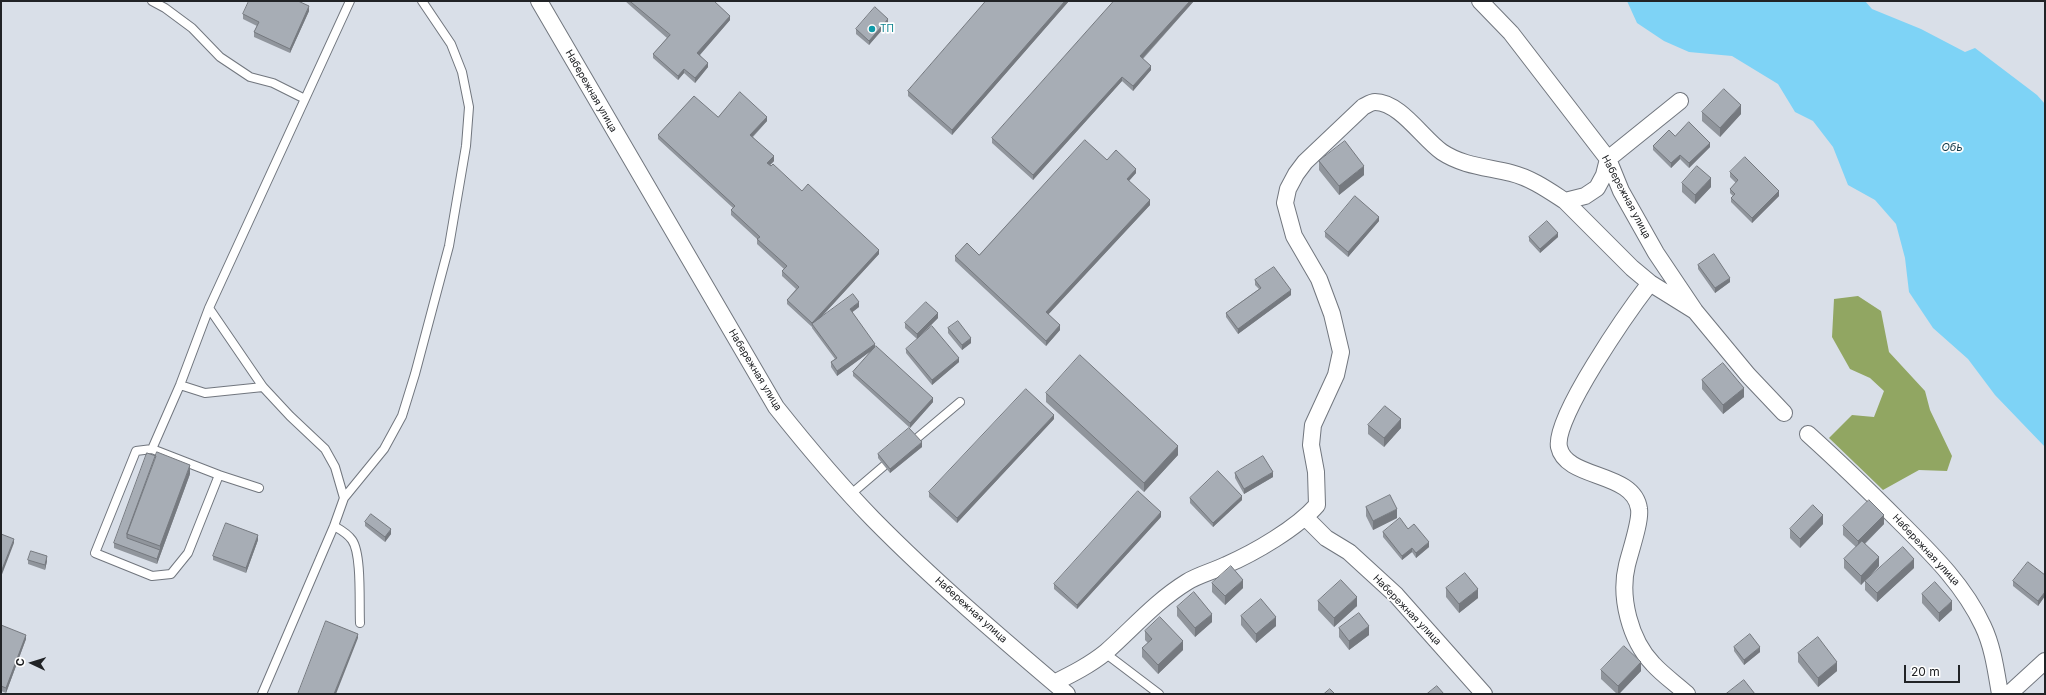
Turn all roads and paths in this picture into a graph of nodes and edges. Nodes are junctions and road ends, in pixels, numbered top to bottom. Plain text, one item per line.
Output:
1 (152, 1) edge
2 (350, 1) edge
3 (422, 1) edge
4 (539, 1) edge
5 (1480, 1) edge
6 (305, 99) junction
7 (1680, 101) dead end
8 (1608, 159) junction
9 (1565, 201) junction
10 (1650, 282) junction
11 (208, 308) junction
12 (1695, 311) junction
13 (180, 385) junction
14 (263, 387) junction
15 (960, 402) dead end
16 (1784, 413) dead end
17 (1808, 434) dead end
18 (152, 449) junction
19 (219, 475) junction
20 (259, 488) dead end
21 (850, 494) junction
22 (344, 498) junction
23 (1306, 518) junction
24 (334, 526) junction
25 (360, 623) dead end
26 (1105, 653) junction
27 (2045, 661) edge
28 (1054, 683) junction
29 (262, 694) edge
30 (1067, 694) edge
31 (1159, 694) edge
32 (1484, 694) edge
33 (1687, 694) edge
34 (2000, 694) edge
35 (2009, 694) edge

1 - 6 lane
2 - 6 lane
3 - 22 lane
4 - 21 street, Набережная улица
5 - 8 street, Набережная улица
6 - 11 lane
7 - 8 street
8 - 9 street
8 - 12 street, Набережная улица
9 - 10 street
9 - 23 street
10 - 12 street
10 - 33 street
11 - 13 lane
11 - 14 lane
12 - 16 street, Набережная улица
13 - 14 lane
13 - 18 lane
14 - 22 lane
15 - 21 lane
17 - 34 street, Набережная улица
18 - 19 lane
18 - 19 lane
19 - 20 lane
21 - 28 street, Набережная улица
22 - 24 lane
23 - 26 street
23 - 32 street, Набережная улица
24 - 25 lane
24 - 29 lane
26 - 28 street
26 - 31 lane
27 - 35 street
28 - 30 street, Набережная улица

